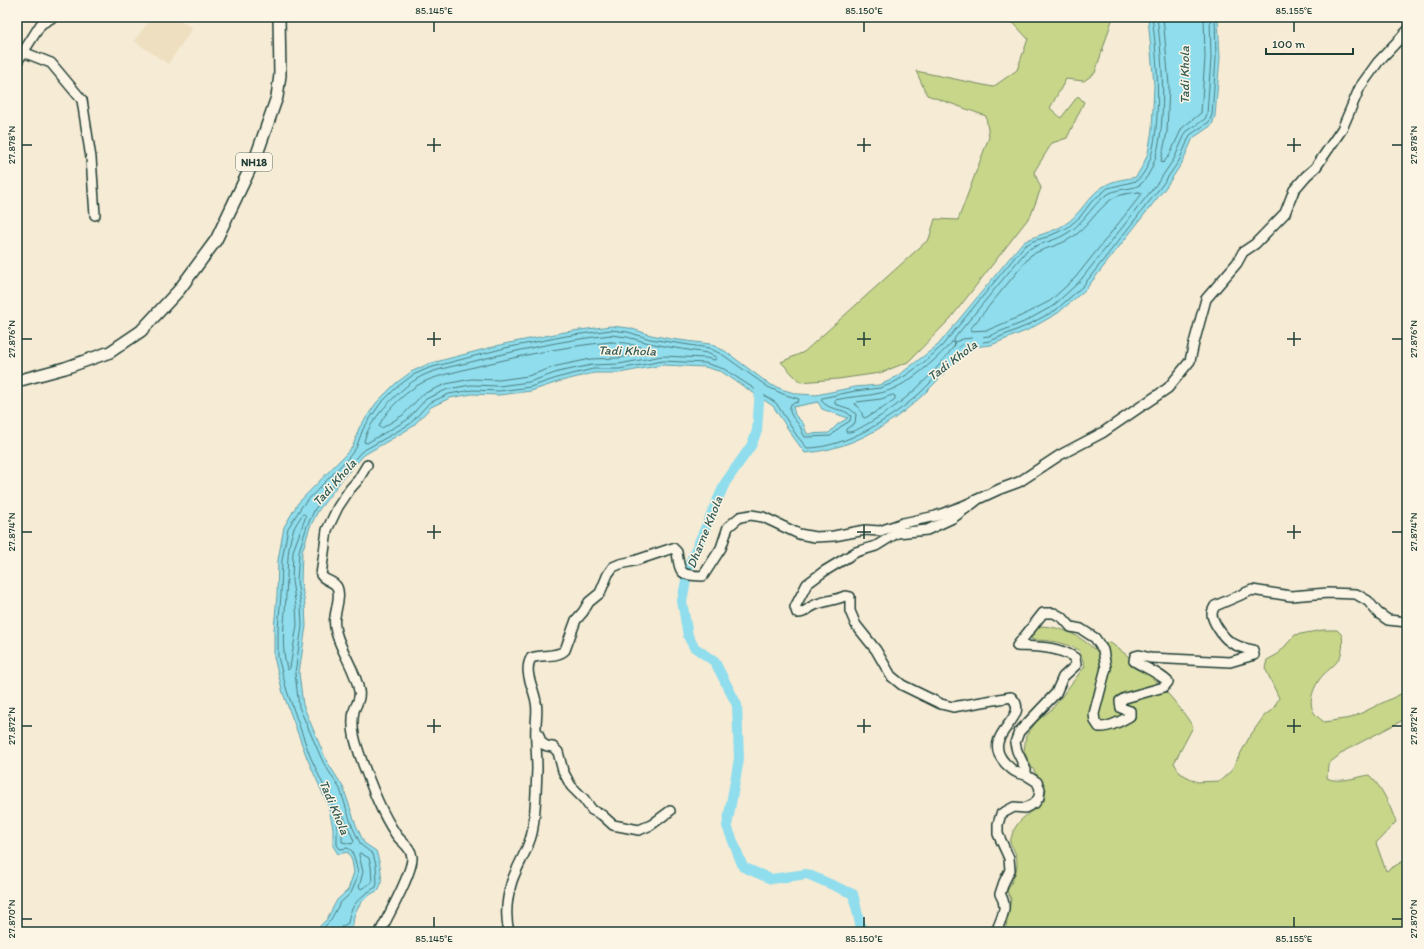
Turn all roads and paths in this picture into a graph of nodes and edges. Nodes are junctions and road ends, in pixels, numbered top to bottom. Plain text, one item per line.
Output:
1 (53, 17) edge
2 (279, 17) edge
3 (40, 20) edge
4 (1407, 31) edge
5 (23, 52) junction
6 (17, 62) edge
7 (95, 215) dead end
8 (17, 381) edge
9 (367, 465) dead end
10 (977, 500) junction
11 (1407, 622) edge
12 (536, 719) junction
13 (1026, 775) junction
14 (670, 811) dead end
15 (380, 932) edge
16 (509, 932) edge
17 (996, 932) edge

1 - 3 street
2 - 8 main road, NH18
3 - 5 street
4 - 10 street
5 - 6 street
5 - 7 street
9 - 15 street
10 - 12 street
10 - 13 street
11 - 13 street
12 - 14 street
12 - 16 street
13 - 17 street

